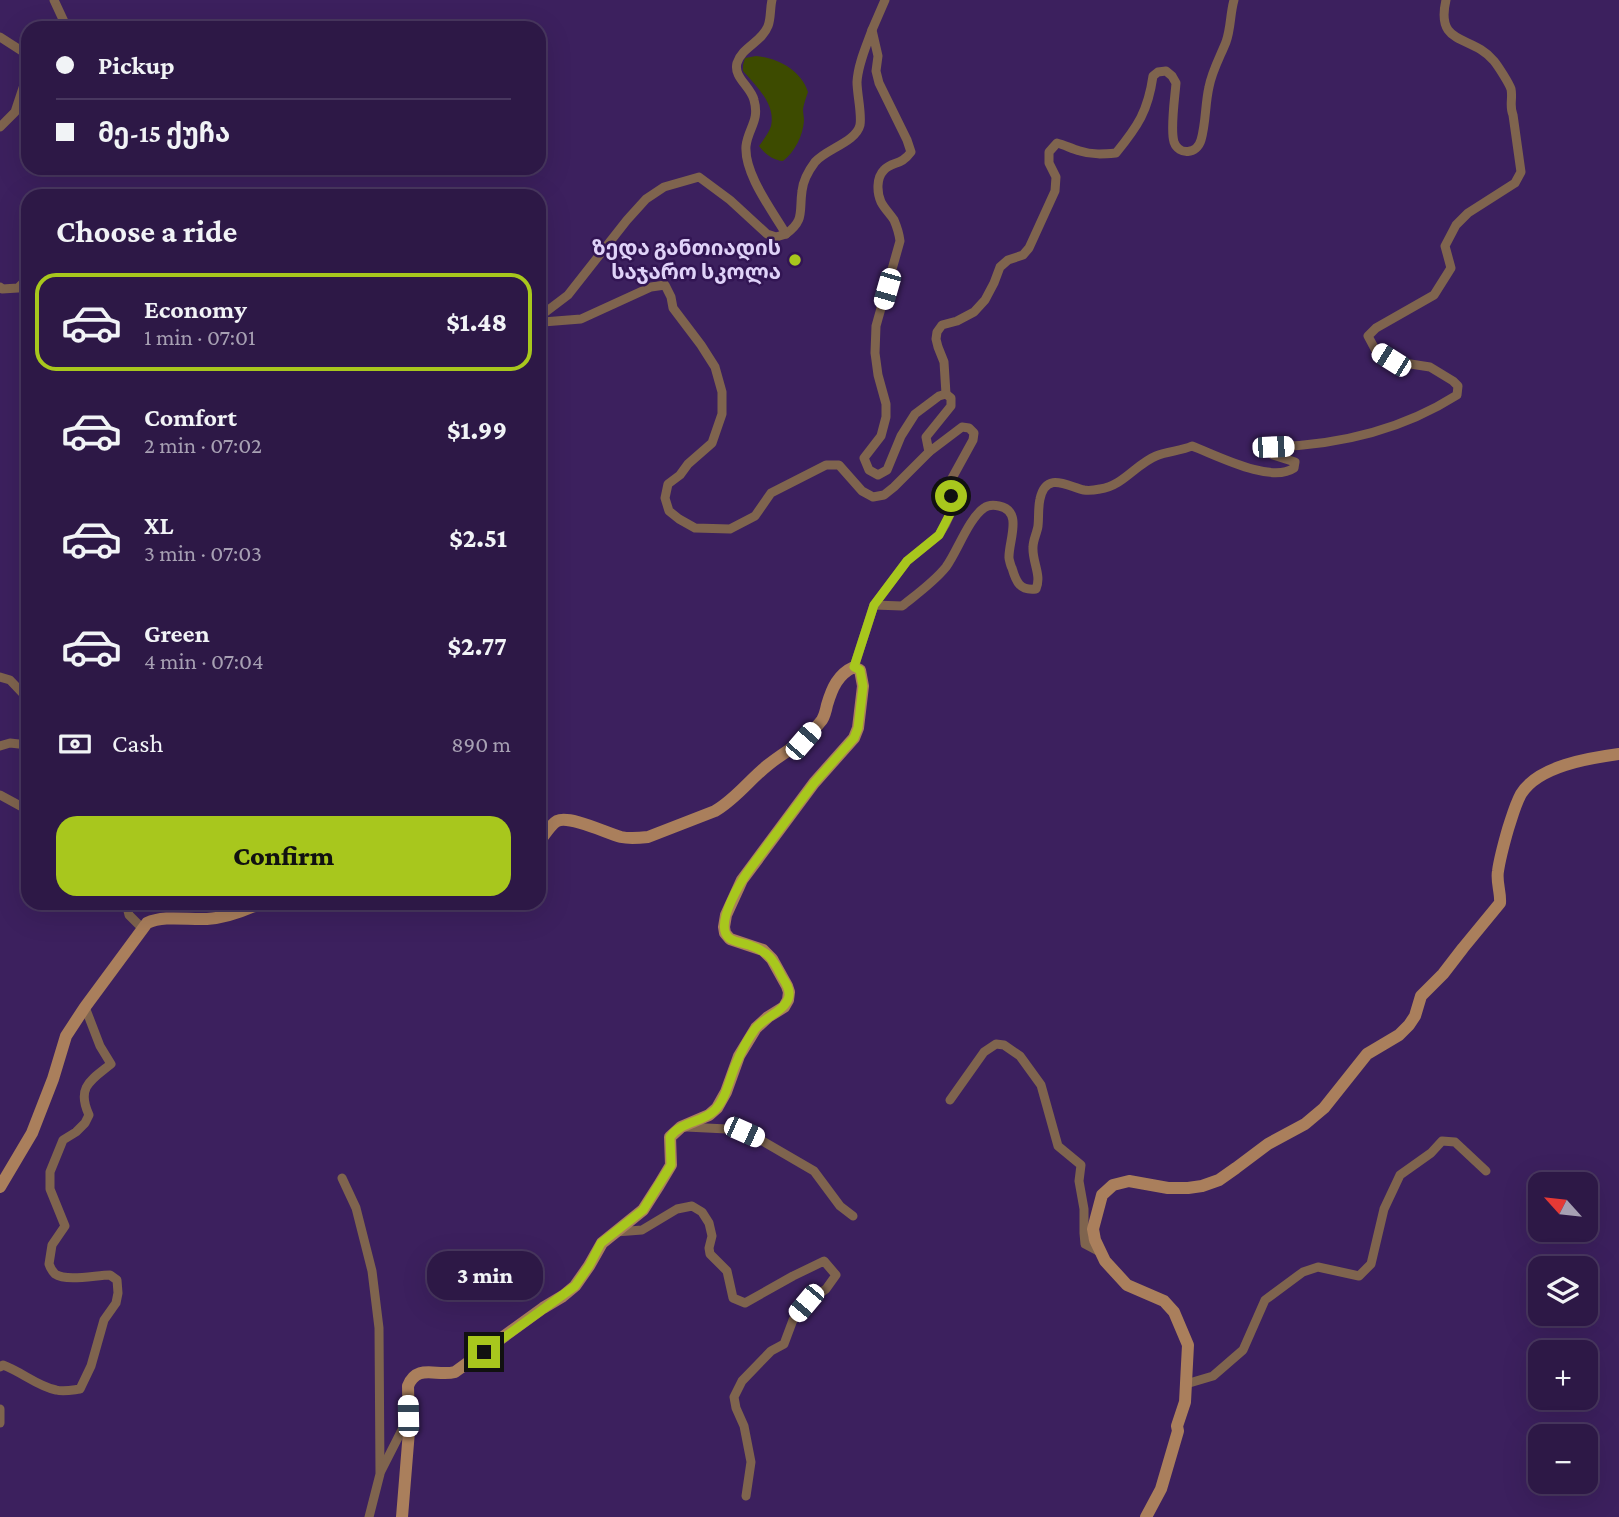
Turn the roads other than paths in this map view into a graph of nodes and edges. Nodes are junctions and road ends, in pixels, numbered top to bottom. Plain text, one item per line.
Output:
1 (54, 0) edge
2 (772, 0) edge
3 (885, 0) edge
4 (1234, 0) edge
5 (1446, 0) edge
6 (64, 21) edge
7 (872, 30) junction
8 (0, 37) edge
9 (21, 50) edge
10 (21, 94) edge
11 (0, 127) edge
12 (786, 233) junction
13 (21, 285) edge
14 (0, 287) edge
15 (546, 312) edge
16 (546, 322) edge
17 (946, 394) junction
18 (929, 452) junction
19 (874, 605) junction
20 (854, 667) junction
21 (0, 677) edge
22 (21, 692) edge
23 (21, 744) edge
24 (0, 747) edge
25 (1619, 754) edge
26 (0, 795) edge
27 (21, 806) edge
28 (546, 833) edge
29 (128, 910) edge
30 (237, 910) edge
31 (143, 929) junction
32 (85, 1007) junction
33 (950, 1100) dead end
34 (681, 1127) junction
35 (1486, 1171) dead end
36 (342, 1178) dead end
37 (0, 1187) edge
38 (853, 1216) dead end
39 (614, 1232) junction
40 (1100, 1252) junction
41 (0, 1367) edge
42 (1186, 1384) junction
43 (0, 1409) edge
44 (408, 1416) junction
45 (0, 1423) edge
46 (380, 1474) junction
47 (747, 1496) dead end
48 (369, 1517) edge
49 (402, 1517) edge
50 (1146, 1517) edge

1 - 6 street
2 - 12 street
3 - 7 street
4 - 17 street
5 - 19 street
7 - 12 street
7 - 17 street
8 - 9 street
10 - 11 street
12 - 15 street
13 - 14 street
16 - 18 street
17 - 18 street
18 - 19 street
19 - 20 street
20 - 28 street
20 - 34 street
21 - 22 street
23 - 24 street
25 - 40 street
26 - 27 street
29 - 31 street
30 - 31 street
31 - 32 street
32 - 37 street
32 - 41 street
33 - 40 street
34 - 38 street
34 - 39 street
35 - 42 street
36 - 46 street
39 - 44 street
39 - 47 street
40 - 42 street
42 - 50 street
43 - 45 street
44 - 46 street
44 - 49 street
46 - 48 street

